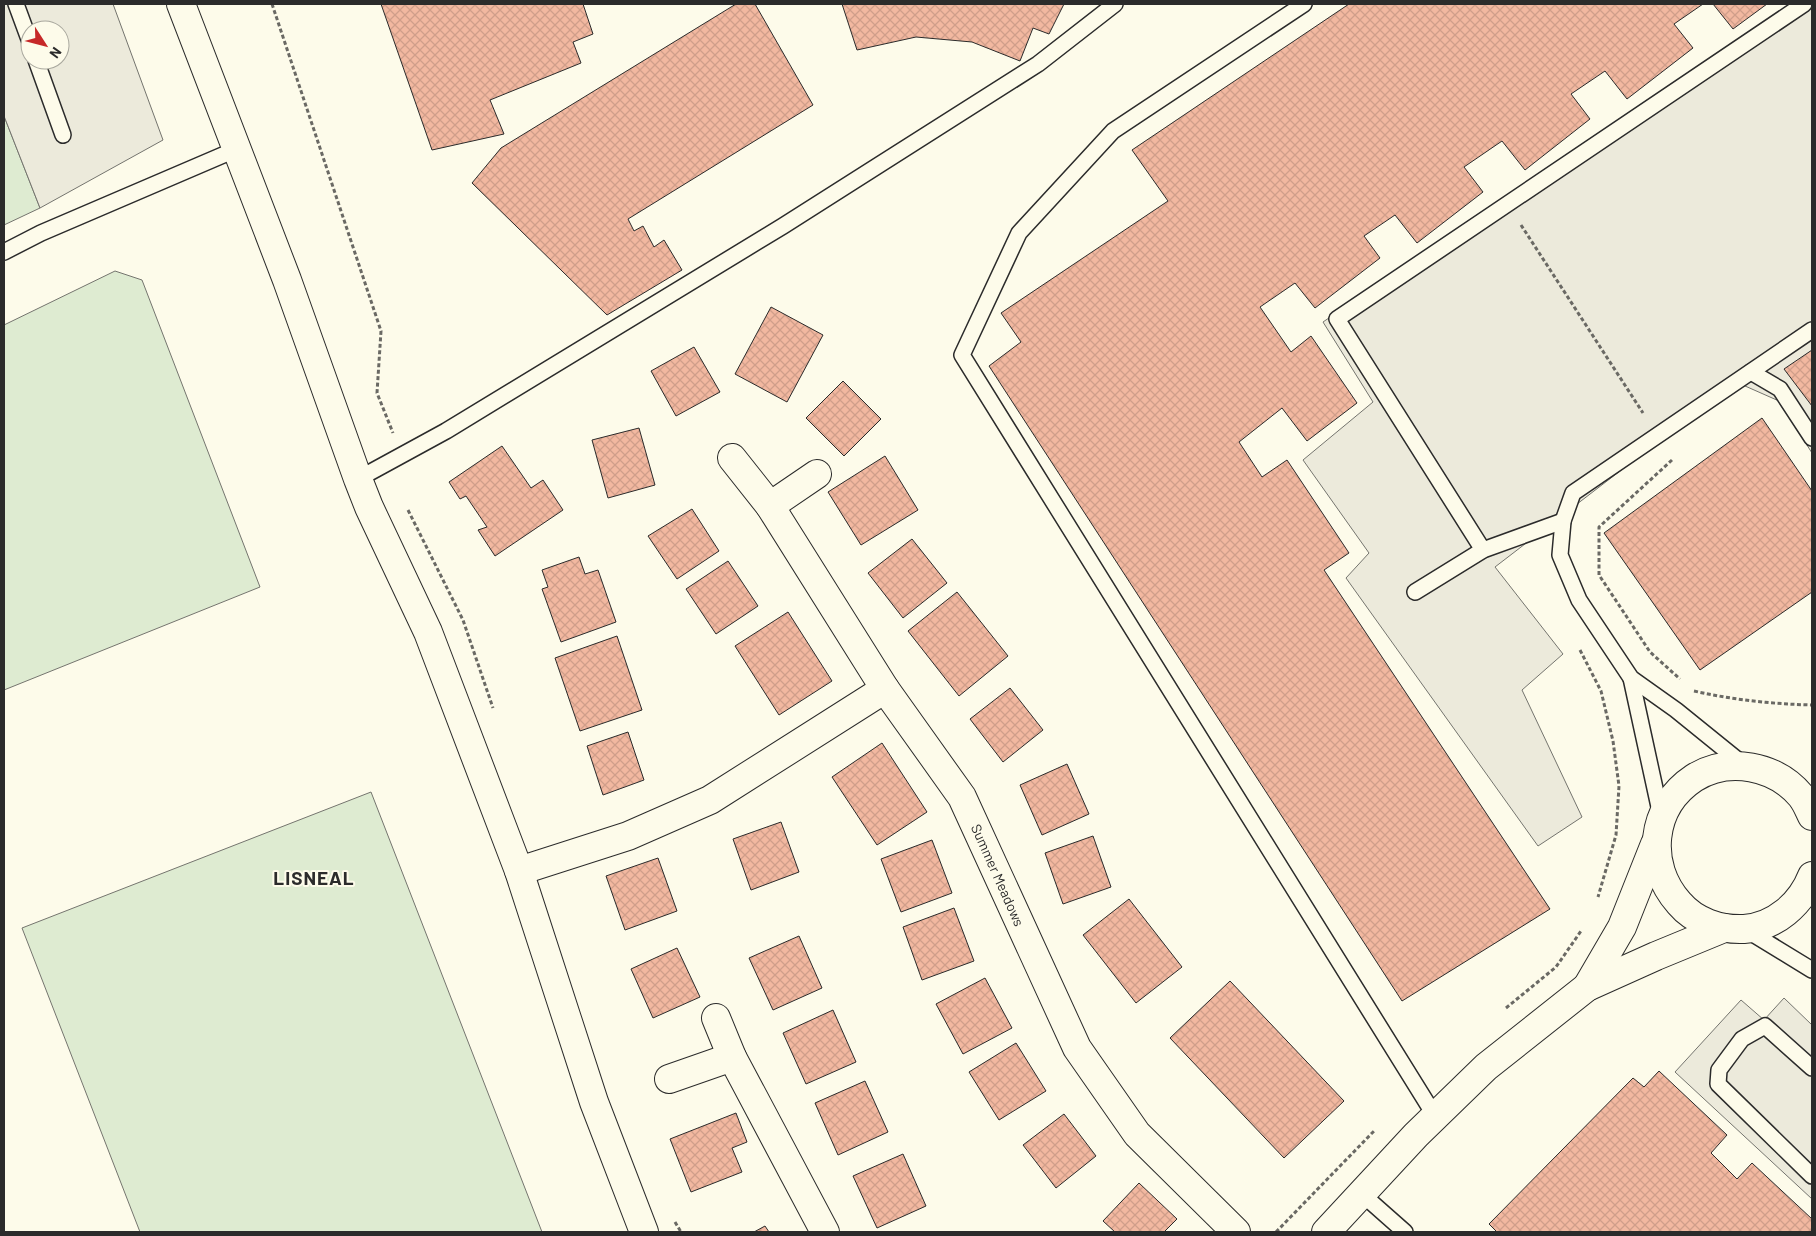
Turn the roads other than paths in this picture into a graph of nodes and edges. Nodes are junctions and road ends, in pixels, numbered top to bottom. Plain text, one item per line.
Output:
1 (16, 4) edge
2 (182, 4) edge
3 (1116, 4) edge
4 (1304, 4) edge
5 (1804, 4) edge
6 (22, 20) edge
7 (40, 70) edge
8 (63, 134) dead end
9 (237, 149) junction
10 (4, 252) edge
11 (1812, 330) edge
12 (1751, 372) junction
13 (1812, 438) edge
14 (732, 458) dead end
15 (816, 474) dead end
16 (358, 479) junction
17 (770, 506) junction
18 (1563, 521) junction
19 (1483, 550) junction
20 (1415, 592) dead end
21 (1631, 678) junction
22 (885, 689) junction
23 (1746, 766) junction
24 (1812, 776) edge
25 (1786, 782) junction
26 (1812, 816) edge
27 (1658, 830) junction
28 (519, 871) junction
29 (1810, 890) edge
30 (1735, 929) junction
31 (1812, 970) edge
32 (1587, 987) junction
33 (716, 1018) dead end
34 (732, 1057) junction
35 (1812, 1068) edge
36 (669, 1078) dead end
37 (1435, 1116) junction
38 (1812, 1176) edge
39 (1362, 1194) junction
40 (644, 1232) edge
41 (825, 1232) edge
42 (1236, 1232) edge
43 (1326, 1232) edge
44 (1405, 1232) edge

1 - 6 lane
2 - 9 street
3 - 16 lane
4 - 37 lane
5 - 19 lane
7 - 8 lane
9 - 10 lane
9 - 16 street
11 - 12 lane
12 - 13 lane
12 - 18 lane
14 - 17 street, Summer Meadows
15 - 17 street
16 - 28 street
17 - 22 street, Summer Meadows
18 - 19 lane
18 - 21 lane
19 - 20 lane
21 - 23 lane
21 - 27 lane
22 - 28 street
22 - 42 street, Summer Meadows
23 - 25 street
23 - 27 street
24 - 25 street
25 - 26 street
27 - 30 street
27 - 32 street
28 - 40 street
29 - 30 street
30 - 31 lane
30 - 32 street
32 - 37 street
33 - 34 street
34 - 36 street
34 - 41 street
35 - 38 lane
37 - 39 street
39 - 43 street
39 - 44 lane

